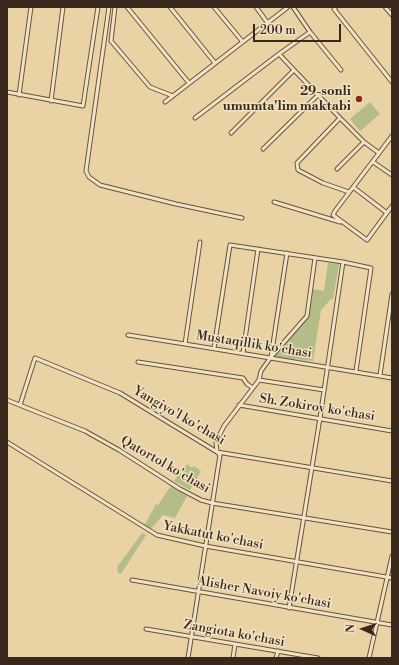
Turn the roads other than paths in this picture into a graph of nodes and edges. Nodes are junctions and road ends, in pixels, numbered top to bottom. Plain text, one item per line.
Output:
1 (31, 7) edge
2 (63, 7) edge
3 (98, 7) edge
4 (109, 7) edge
5 (115, 7) edge
6 (127, 7) edge
7 (170, 7) edge
8 (214, 7) edge
9 (256, 7) edge
10 (288, 7) edge
11 (293, 7) edge
12 (386, 7) edge
13 (334, 8) edge
14 (392, 15) edge
15 (267, 22) junction
16 (310, 32) junction
17 (242, 41) junction
18 (278, 54) junction
19 (215, 63) junction
20 (294, 70) junction
21 (341, 70) dead end
22 (392, 82) edge
23 (189, 83) junction
24 (7, 92) edge
25 (19, 94) junction
26 (173, 96) junction
27 (317, 96) junction
28 (51, 101) junction
29 (165, 102) dead end
30 (195, 118) dead end
31 (340, 118) junction
32 (231, 133) dead end
33 (392, 137) edge
34 (364, 142) junction
35 (263, 149) dead end
36 (379, 153) junction
37 (373, 162) junction
38 (338, 169) dead end
39 (392, 175) edge
40 (353, 187) junction
41 (349, 192) junction
42 (274, 202) dead end
43 (392, 206) edge
44 (387, 213) junction
45 (242, 218) dead end
46 (344, 223) junction
47 (200, 242) dead end
48 (258, 249) junction
49 (287, 253) junction
50 (315, 258) junction
51 (343, 262) junction
52 (392, 294) edge
53 (128, 335) dead end
54 (185, 344) junction
55 (214, 348) junction
56 (243, 353) junction
57 (271, 357) junction
58 (138, 362) dead end
59 (327, 366) junction
60 (356, 371) junction
61 (380, 375) junction
62 (392, 378) edge
63 (258, 380) junction
64 (253, 388) junction
65 (324, 390) junction
66 (7, 400) edge
67 (20, 405) junction
68 (239, 405) junction
69 (320, 418) junction
70 (392, 430) edge
71 (7, 442) edge
72 (217, 452) junction
73 (312, 468) junction
74 (392, 481) edge
75 (212, 503) junction
76 (304, 517) junction
77 (392, 532) edge
78 (205, 546) junction
79 (392, 556) edge
80 (297, 561) junction
81 (388, 577) junction
82 (392, 578) edge
83 (132, 580) dead end
84 (198, 592) junction
85 (289, 608) junction
86 (377, 623) junction
87 (392, 625) edge
88 (146, 629) dead end
89 (191, 637) junction
90 (235, 644) junction
91 (278, 651) junction
92 (188, 658) edge
93 (233, 658) edge
94 (276, 658) edge
95 (318, 658) edge
96 (369, 658) edge

1 - 25 street
2 - 28 street
3 - 28 street
4 - 45 street
5 - 26 street
6 - 23 street
7 - 19 street
8 - 17 street
9 - 15 street
10 - 15 street
11 - 16 street
12 - 14 street
13 - 22 street
15 - 17 street
16 - 18 street
16 - 21 street
17 - 19 street
18 - 20 street
18 - 30 street
19 - 23 street
20 - 27 street
20 - 32 street
23 - 26 street
24 - 25 street
25 - 28 street
26 - 29 street
27 - 31 street
27 - 35 street
31 - 34 street
31 - 41 street
33 - 36 street
34 - 36 street
34 - 38 street
36 - 37 street
37 - 39 street
37 - 40 street
40 - 41 street
40 - 44 street
41 - 46 street
42 - 46 street
43 - 44 street
44 - 46 street
47 - 54 street, Mustaqillik ko'chasi
48 - 49 street
48 - 55 street
48 - 56 street
49 - 50 street
49 - 57 street
50 - 51 street
50 - 57 street, Sh. Zokirov ko'chasi
51 - 59 street
51 - 60 street
52 - 61 street
53 - 54 street
54 - 55 street, Mustaqillik ko'chasi
55 - 56 street, Mustaqillik ko'chasi
56 - 57 street, Mustaqillik ko'chasi
57 - 59 street, Mustaqillik ko'chasi
57 - 63 street, Sh. Zokirov ko'chasi
58 - 64 street
59 - 60 street, Mustaqillik ko'chasi
59 - 65 street
60 - 61 street, Mustaqillik ko'chasi
61 - 62 street, Mustaqillik ko'chasi
63 - 64 street, Sh. Zokirov ko'chasi
63 - 65 street
64 - 68 street, Sh. Zokirov ko'chasi
65 - 69 street
66 - 67 street, Qatortol ko'chasi
67 - 72 street, Yangiyo'l ko'chasi
67 - 75 street, Qatortol ko'chasi
68 - 69 street, Sh. Zokirov ko'chasi
68 - 72 street, Sh. Zokirov ko'chasi
69 - 70 street, Sh. Zokirov ko'chasi
69 - 73 street
71 - 78 street, Yakkatut ko'chasi
72 - 73 street, Yangiyo'l ko'chasi
72 - 75 street, Sh. Zokirov ko'chasi
73 - 74 street, Yangiyo'l ko'chasi
73 - 76 street
75 - 76 street, Qatortol ko'chasi
75 - 78 street
76 - 77 street, Qatortol ko'chasi
76 - 80 street
78 - 80 street, Yakkatut ko'chasi
78 - 84 street
79 - 81 street
80 - 81 street, Yakkatut ko'chasi
80 - 85 street
81 - 82 street, Yakkatut ko'chasi
81 - 86 street
83 - 84 street, Alisher Navoiy ko'chasi
84 - 85 street, Alisher Navoiy ko'chasi
84 - 89 street
85 - 86 street, Alisher Navoiy ko'chasi
86 - 87 street, Alisher Navoiy ko'chasi
86 - 96 street
88 - 89 street, Zangiota ko'chasi
89 - 90 street, Zangiota ko'chasi
89 - 92 street
90 - 91 street, Zangiota ko'chasi
90 - 93 street
91 - 94 street
91 - 95 street, Zangiota ko'chasi

